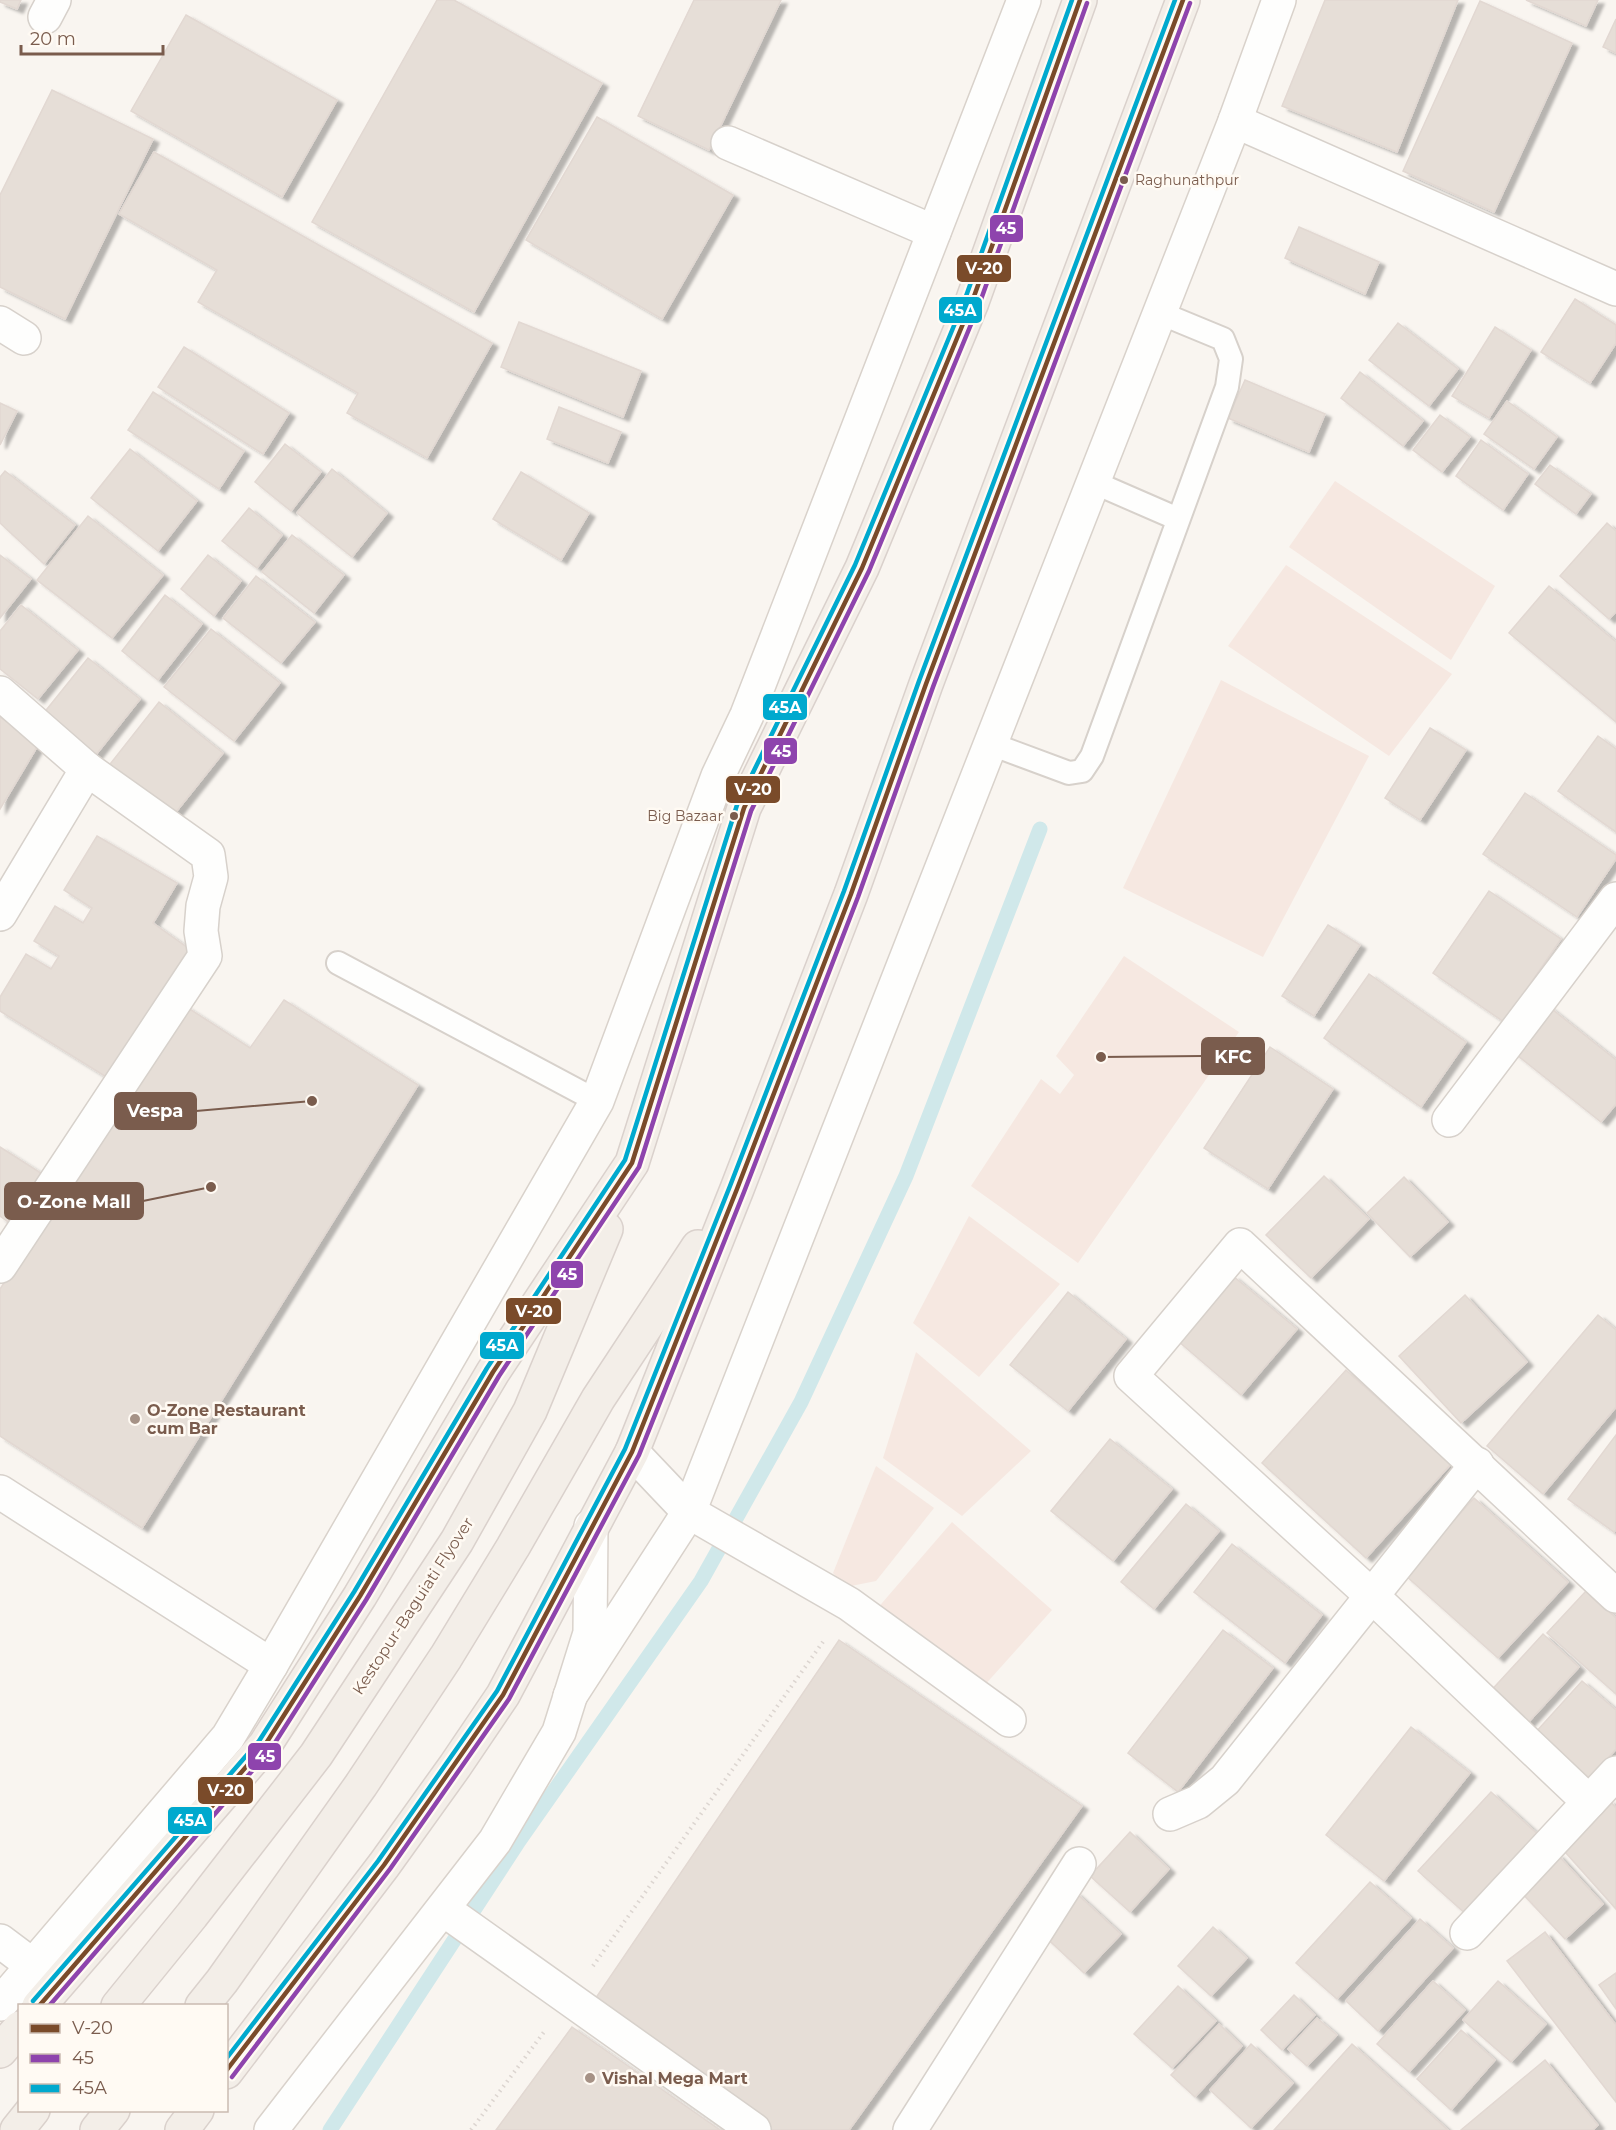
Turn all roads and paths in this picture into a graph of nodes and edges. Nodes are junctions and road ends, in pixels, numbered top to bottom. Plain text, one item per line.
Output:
1 (1024, 0) edge
2 (1080, 0) edge
3 (1183, 0) edge
4 (1279, 0) edge
5 (1235, 121) junction
6 (728, 144) dead end
7 (934, 232) junction
8 (1616, 289) edge
9 (1160, 313) junction
10 (1093, 482) junction
11 (1178, 519) junction
12 (0, 693) edge
13 (991, 744) junction
14 (87, 768) junction
15 (1616, 899) edge
16 (0, 914) edge
17 (338, 963) dead end
18 (597, 1101) junction
19 (1449, 1119) dead end
20 (632, 1163) junction
21 (737, 1189) junction
22 (0, 1266) edge
23 (632, 1452) junction
24 (1477, 1464) junction
25 (0, 1492) edge
26 (688, 1512) junction
27 (591, 1526) junction
28 (1372, 1596) junction
29 (1616, 1596) edge
30 (849, 1604) junction
31 (271, 1665) junction
32 (570, 1696) junction
33 (1009, 1720) dead end
34 (1616, 1773) edge
35 (1589, 1802) junction
36 (1170, 1814) dead end
37 (1079, 1864) dead end
38 (443, 1909) junction
39 (1467, 1933) dead end
40 (0, 1941) edge
41 (32, 1965) junction
42 (587, 1974) dead end
43 (0, 2004) edge
44 (41, 2004) edge
45 (120, 2004) edge
46 (204, 2004) edge
47 (18, 2030) edge
48 (546, 2030) dead end
49 (0, 2051) edge
50 (228, 2069) edge
51 (31, 2112) edge
52 (111, 2112) edge
53 (196, 2112) edge
54 (17, 2130) edge
55 (97, 2130) edge
56 (182, 2130) edge
57 (271, 2130) edge
58 (471, 2130) edge
59 (754, 2130) edge
60 (910, 2130) edge

1 - 7 street
2 - 20 main road
3 - 21 main road
4 - 5 street
5 - 8 street
5 - 9 street
6 - 7 street
7 - 18 street
9 - 10 street
9 - 11 lane
10 - 11 lane
10 - 13 street
11 - 13 lane
12 - 14 street
13 - 26 street
14 - 16 street
14 - 22 street
15 - 19 street
17 - 18 lane
18 - 31 street
20 - 44 main road
20 - 45 main road, Kestopur-Baguiati Flyover
21 - 23 main road
21 - 46 main road
23 - 26 street
23 - 27 main road
24 - 28 street
24 - 28 street
24 - 29 street
25 - 31 street
26 - 30 street
26 - 32 street
27 - 32 street
27 - 50 main road
28 - 35 street
28 - 36 street
30 - 33 street
30 - 42 path
31 - 41 street
32 - 38 street
34 - 35 street
35 - 39 street
37 - 60 street
38 - 57 street
38 - 59 street
40 - 41 street
41 - 43 street
47 - 49 main road
48 - 58 path
51 - 54 main road
52 - 55 main road
53 - 56 main road

